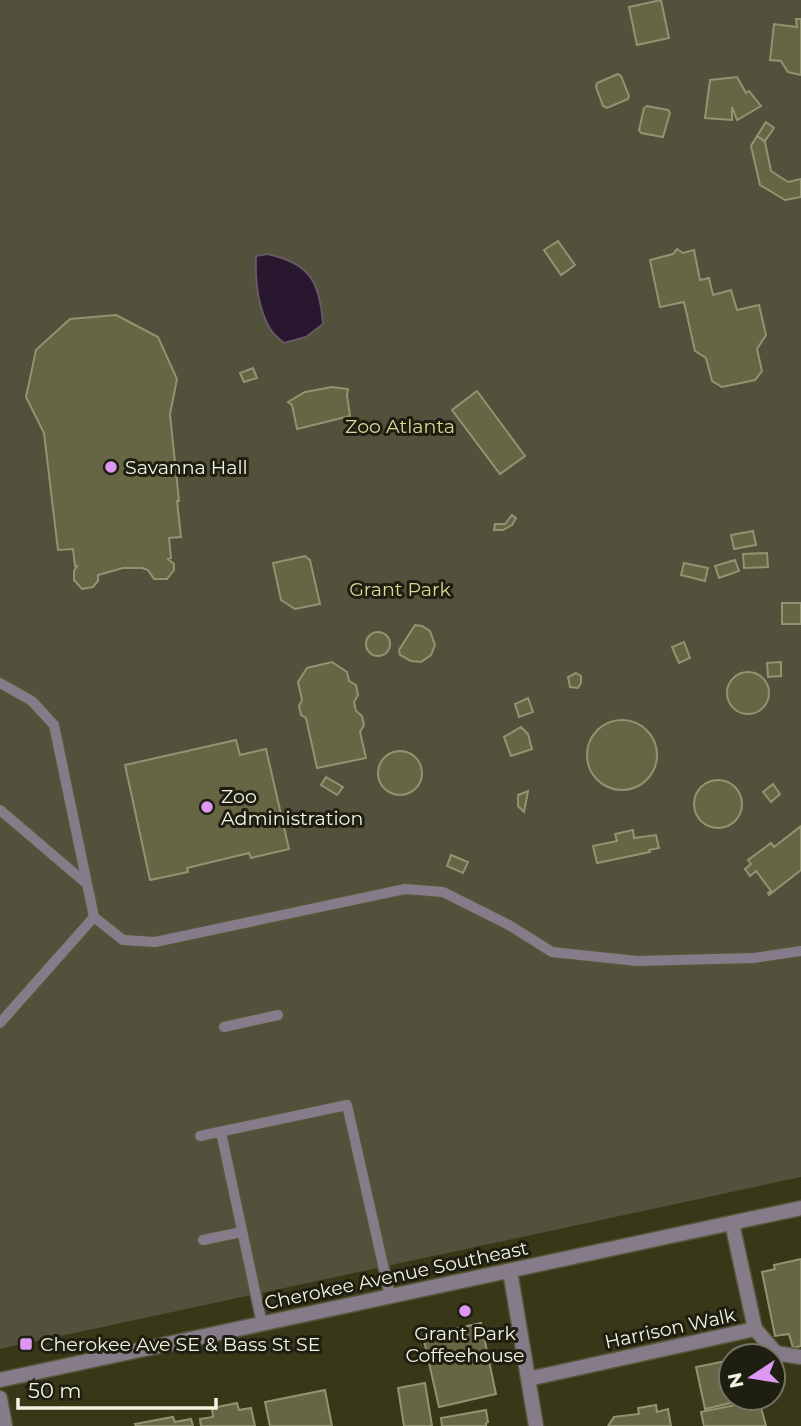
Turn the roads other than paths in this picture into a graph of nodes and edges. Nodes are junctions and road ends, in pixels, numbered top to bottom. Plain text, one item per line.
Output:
1 (0, 683) edge
2 (0, 810) edge
3 (87, 884) junction
4 (94, 917) junction
5 (801, 951) edge
6 (278, 1015) dead end
7 (0, 1023) edge
8 (224, 1027) dead end
9 (221, 1132) junction
10 (200, 1136) dead end
11 (801, 1208) edge
12 (732, 1223) junction
13 (242, 1232) junction
14 (203, 1240) dead end
15 (510, 1270) junction
16 (390, 1296) junction
17 (262, 1324) junction
18 (755, 1329) junction
19 (801, 1357) edge
20 (528, 1379) junction
21 (0, 1380) edge
22 (0, 1398) edge
23 (5, 1426) edge
24 (536, 1426) edge

1 - 3 lane
2 - 3 lane
3 - 4 lane
4 - 5 lane
4 - 7 lane
6 - 8 lane
9 - 10 lane
9 - 13 lane
9 - 16 lane
11 - 12 street, Cherokee Avenue Southeast
12 - 15 street, Cherokee Avenue Southeast
12 - 18 street, Harrison Walk
13 - 14 lane
13 - 17 lane
15 - 16 street, Cherokee Avenue Southeast
15 - 20 street
16 - 17 street, Cherokee Avenue Southeast
17 - 21 street, Cherokee Avenue Southeast
18 - 19 street
18 - 20 street, Harrison Walk
20 - 24 street
22 - 23 street

